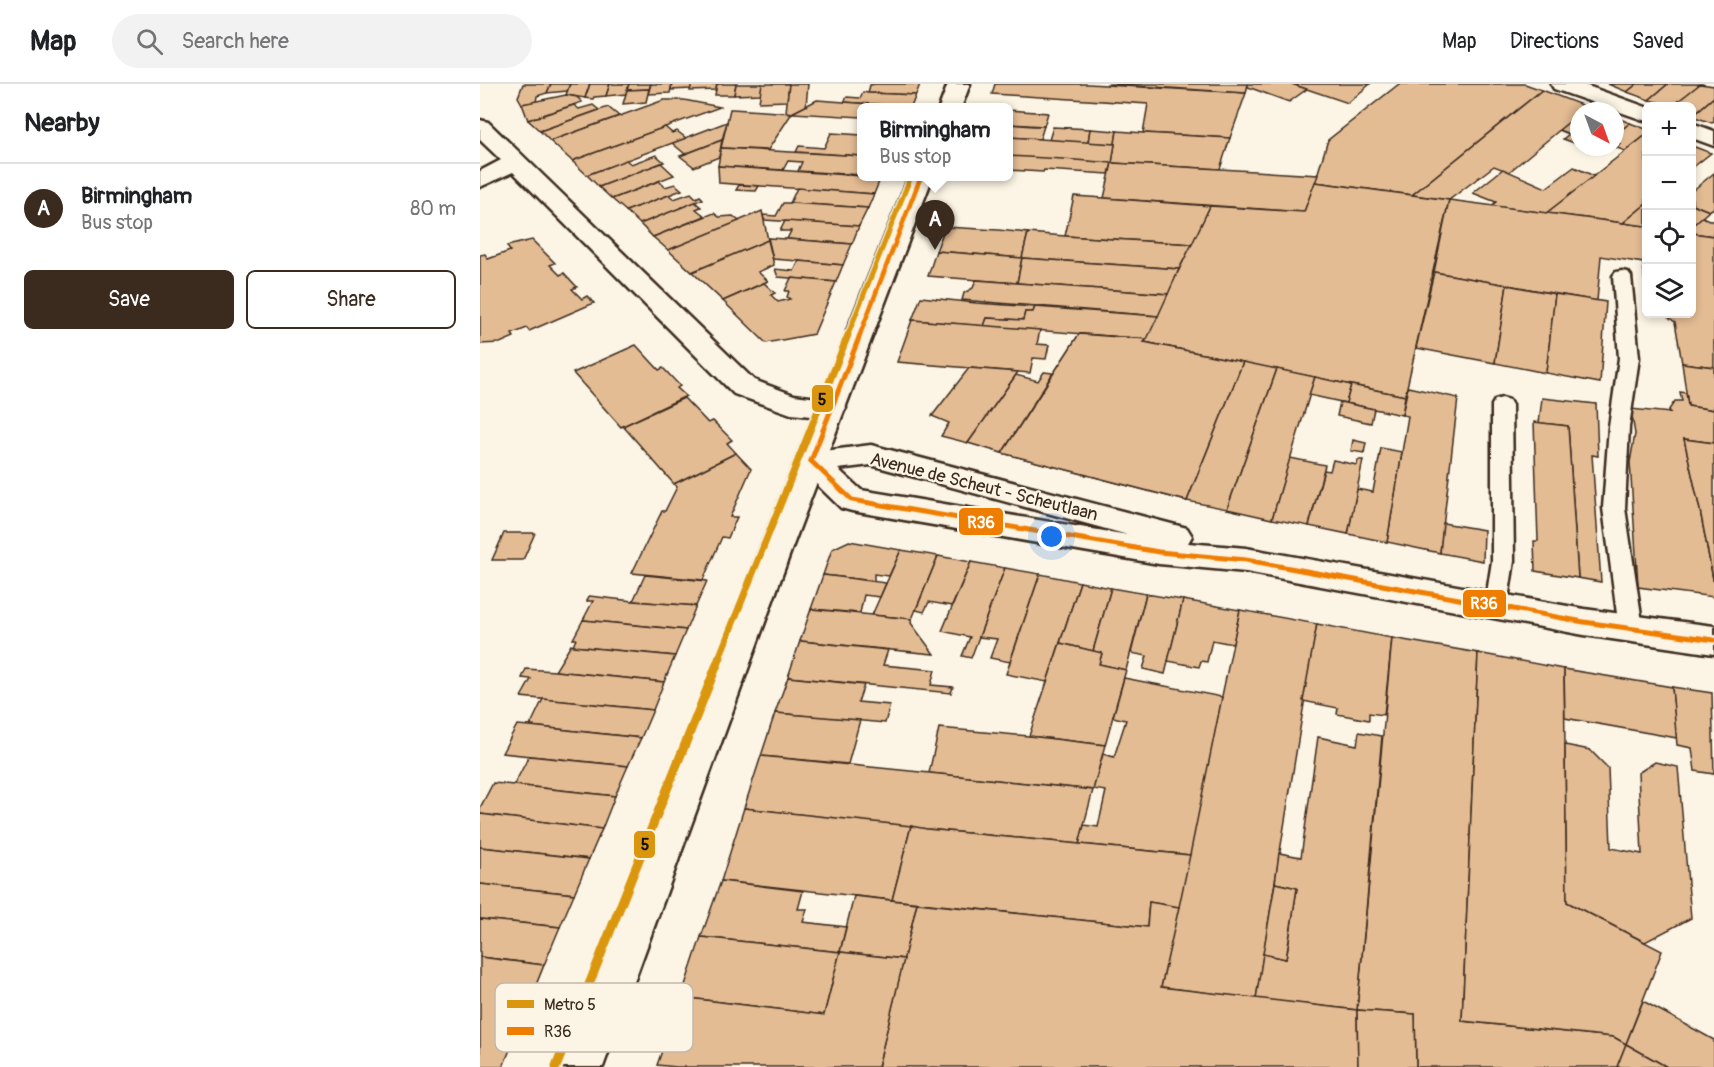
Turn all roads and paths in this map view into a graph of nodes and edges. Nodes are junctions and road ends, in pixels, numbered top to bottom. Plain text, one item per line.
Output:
1 (959, 84) edge
2 (1562, 84) edge
3 (952, 103) edge
4 (1642, 112) edge
5 (480, 126) edge
6 (1696, 132) edge
7 (1714, 139) edge
8 (515, 162) junction
9 (480, 180) edge
10 (919, 181) edge
11 (1622, 276) dead end
12 (1502, 405) dead end
13 (831, 408) junction
14 (811, 461) junction
15 (1246, 560) junction
16 (1496, 606) junction
17 (1631, 629) junction
18 (1714, 640) edge
19 (613, 983) edge
20 (587, 1052) edge
21 (581, 1067) edge

1 - 3 street
2 - 4 street
5 - 8 street
6 - 7 street
8 - 9 street
8 - 13 street
10 - 13 street
11 - 17 lane
12 - 16 lane
13 - 14 street
14 - 15 street, Avenue de Scheut - Scheutlaan
14 - 15 street, Avenue de Scheut - Scheutlaan
14 - 19 street
15 - 16 street, Avenue de Scheut - Scheutlaan
16 - 17 street, Avenue de Scheut - Scheutlaan
17 - 18 street, Avenue de Scheut - Scheutlaan
20 - 21 street

